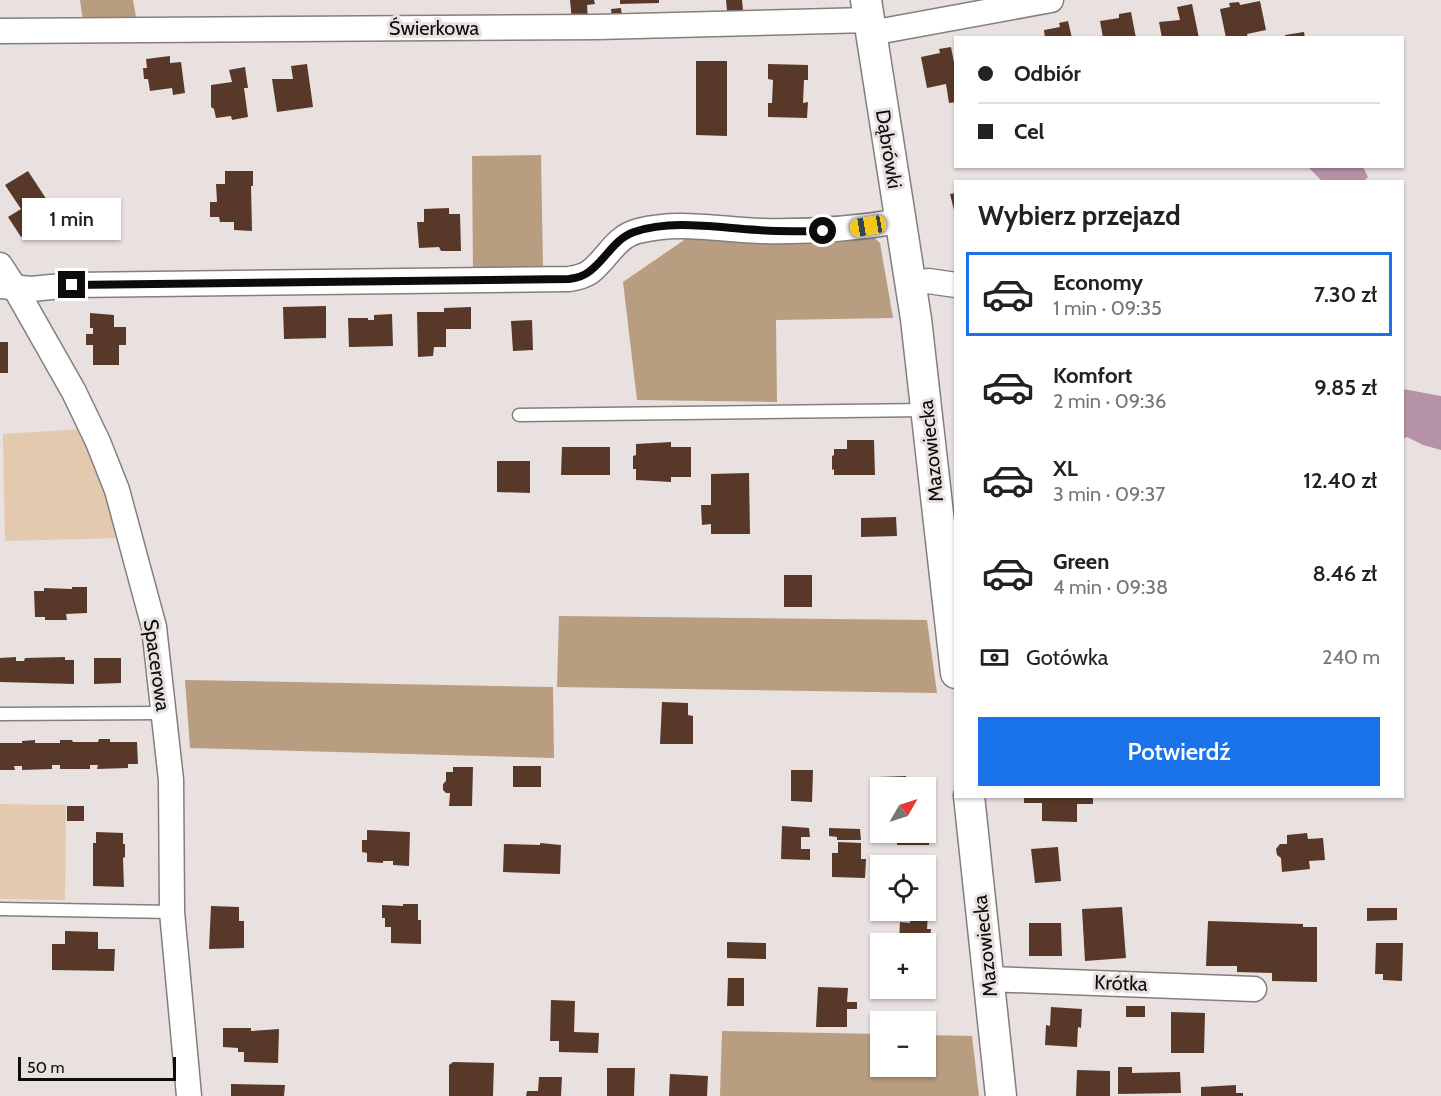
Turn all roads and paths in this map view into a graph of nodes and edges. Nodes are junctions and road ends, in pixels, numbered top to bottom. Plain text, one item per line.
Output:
1 (1051, 0) edge
2 (869, 18) edge
3 (0, 32) edge
4 (900, 221) junction
5 (0, 265) edge
6 (954, 285) edge
7 (8, 287) edge
8 (911, 292) junction
9 (927, 410) junction
10 (519, 415) dead end
11 (954, 655) edge
12 (163, 712) junction
13 (0, 714) edge
14 (969, 798) edge
15 (0, 909) edge
16 (172, 912) junction
17 (988, 979) junction
18 (1254, 989) dead end
19 (189, 1096) edge
20 (1001, 1096) edge

1 - 2 street
2 - 3 street, Świerkowa
2 - 4 street, Dąbrówki
4 - 7 street
4 - 8 street, Dąbrówki
5 - 7 street, Spacerowa
6 - 8 street
7 - 12 street, Spacerowa
8 - 9 street, Mazowiecka
9 - 10 lane
9 - 11 street, Mazowiecka
12 - 13 lane
12 - 16 street, Spacerowa
14 - 17 street, Mazowiecka
15 - 16 lane
16 - 19 street, Spacerowa
17 - 18 street, Krótka
17 - 20 street, Mazowiecka

